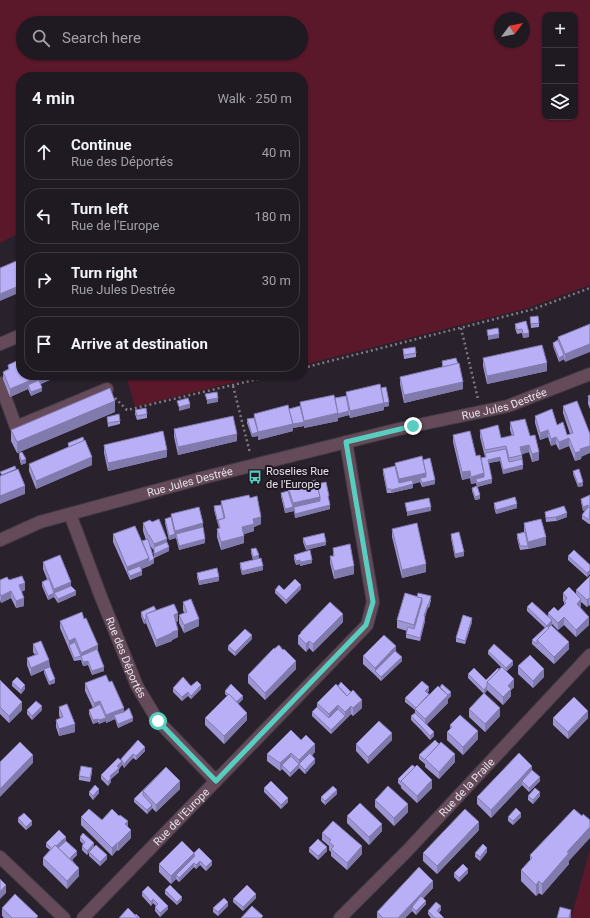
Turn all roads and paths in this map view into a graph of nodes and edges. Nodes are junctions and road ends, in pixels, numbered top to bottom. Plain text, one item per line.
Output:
1 (590, 288) edge
2 (461, 328) junction
3 (16, 337) edge
4 (0, 344) edge
5 (308, 367) edge
6 (590, 374) edge
7 (256, 380) edge
8 (0, 383) edge
9 (233, 386) junction
10 (106, 389) joint
11 (481, 411) junction
12 (346, 442) junction
13 (253, 465) junction
14 (70, 514) junction
15 (0, 540) edge
16 (590, 655) edge
17 (216, 781) junction
18 (0, 856) edge
19 (64, 918) edge
20 (83, 918) edge
21 (340, 918) edge

1 - 2 path
2 - 5 path
2 - 11 path
3 - 4 street
6 - 11 street, Rue Jules Destrée
7 - 9 path
8 - 10 street
9 - 10 path
9 - 13 path
11 - 12 street, Rue Jules Destrée
12 - 13 street, Rue Jules Destrée
12 - 17 street, Rue de l'Europe
13 - 14 street, Rue Jules Destrée
14 - 15 street, Rue Jules Destrée
14 - 17 street, Rue des Déportés
16 - 21 street, Rue de la Praile
17 - 20 street, Rue de l'Europe
18 - 19 street

